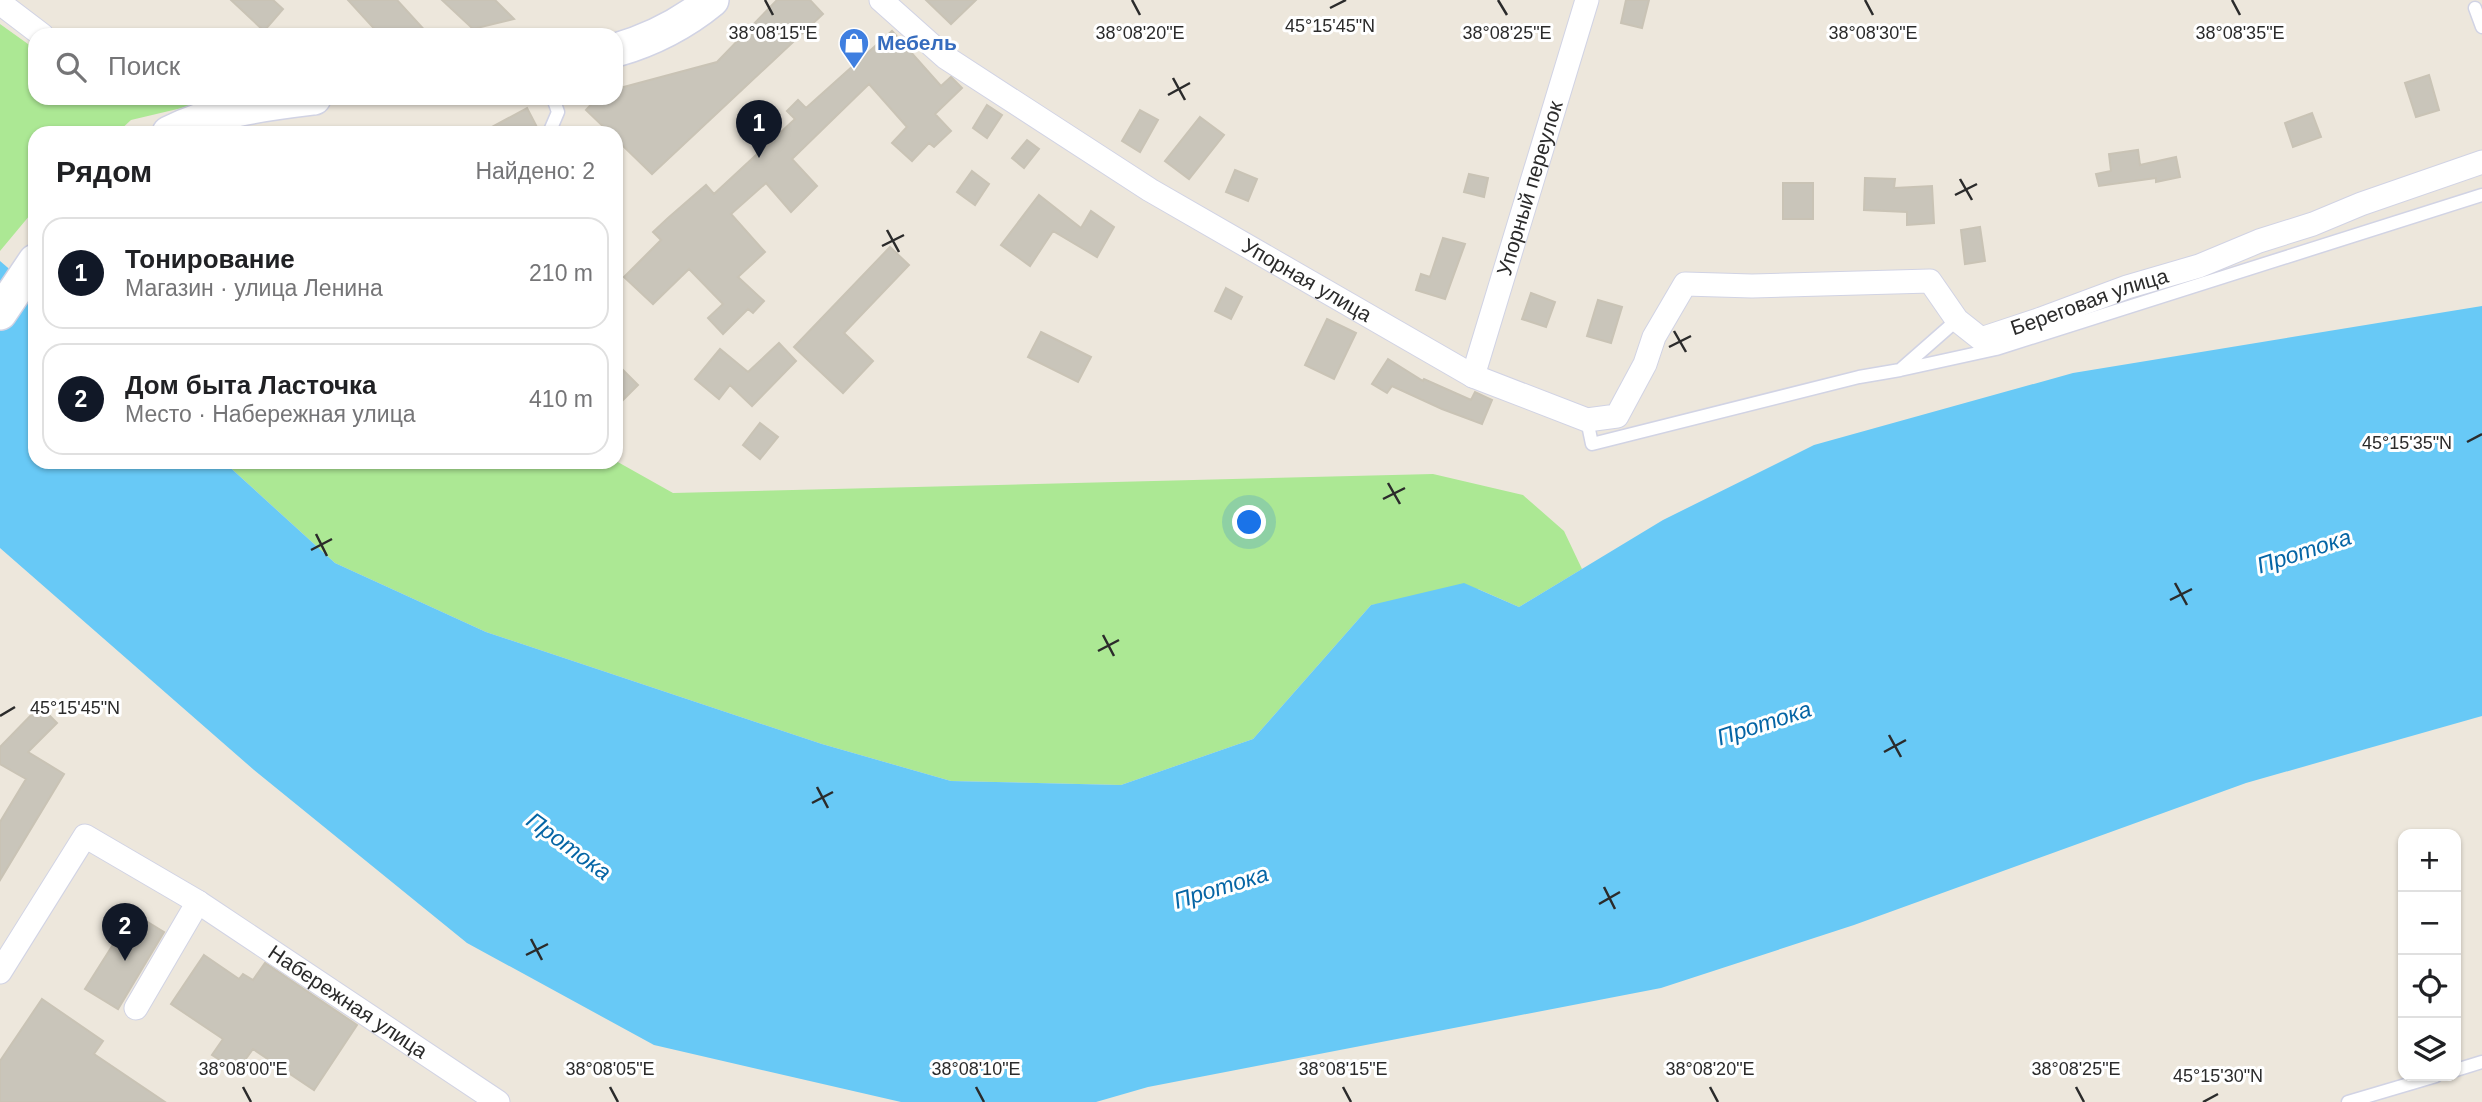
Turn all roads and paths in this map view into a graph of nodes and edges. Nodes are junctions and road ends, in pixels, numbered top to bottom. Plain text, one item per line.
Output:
1 (712, 0) edge
2 (881, 0) edge
3 (1587, 0) edge
4 (0, 3) edge
5 (2474, 8) dead end
6 (2482, 27) edge
7 (33, 28) edge
8 (623, 48) edge
9 (261, 105) edge
10 (556, 105) edge
11 (187, 126) edge
12 (553, 126) edge
13 (2482, 162) edge
14 (2482, 195) edge
15 (28, 271) edge
16 (0, 313) edge
17 (1957, 320) junction
18 (1900, 370) junction
19 (1473, 376) junction
20 (1587, 420) junction
21 (198, 902) junction
22 (0, 972) edge
23 (136, 1008) dead end
24 (2482, 1062) edge
25 (2461, 1068) edge
26 (2418, 1081) edge
27 (498, 1102) edge
28 (2348, 1102) edge

1 - 8 main road
2 - 19 street, Упорная улица
3 - 19 street, Упорный переулок
4 - 7 street
5 - 6 lane
9 - 11 main road
10 - 12 lane
13 - 17 street, Береговая улица
14 - 18 lane
15 - 16 main road
17 - 18 lane
17 - 20 street, Береговая улица
18 - 20 lane
19 - 20 street, Упорная улица
21 - 22 street, Набережная улица
21 - 23 street
21 - 27 street, Набережная улица
24 - 25 lane
26 - 28 lane

